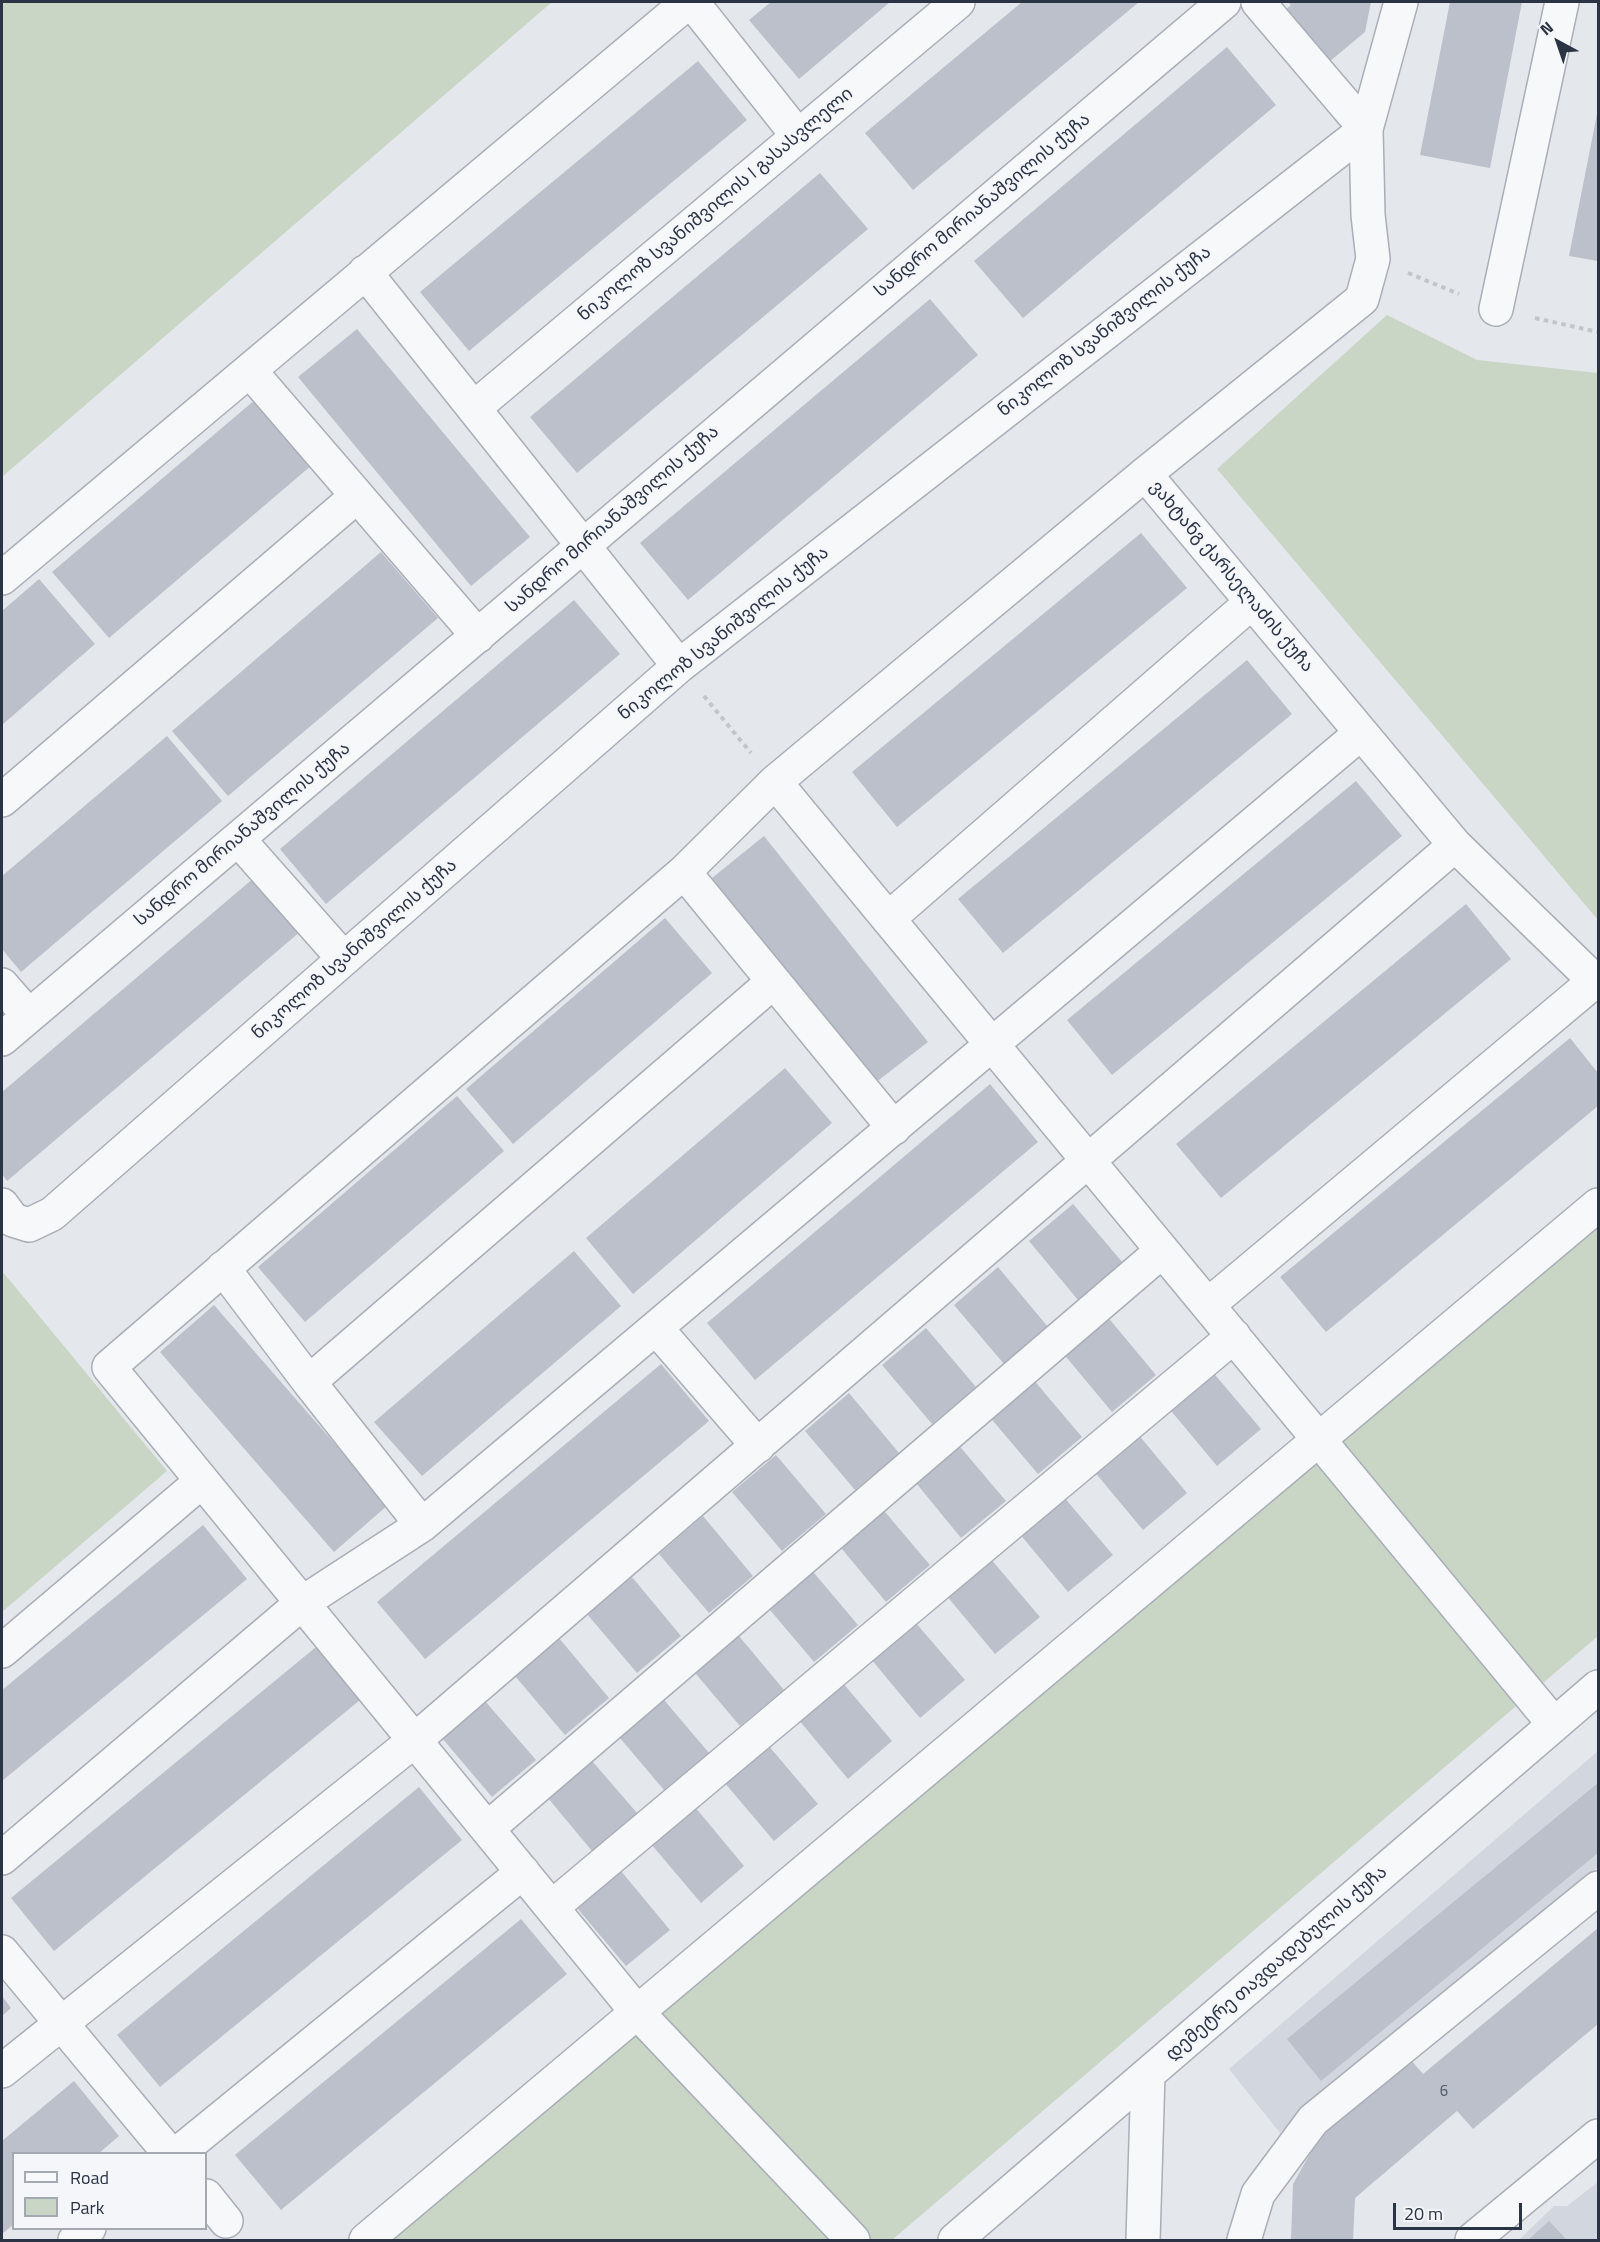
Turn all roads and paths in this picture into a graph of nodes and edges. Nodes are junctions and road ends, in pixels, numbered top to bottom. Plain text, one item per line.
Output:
1 (690, 2) edge
2 (958, 2) edge
3 (1224, 2) edge
4 (1258, 2) edge
5 (1401, 2) edge
6 (1562, 2) edge
7 (1366, 129) junction
8 (798, 136) junction
9 (365, 272) junction
10 (1496, 309) dead end
11 (250, 371) junction
12 (474, 408) junction
13 (1145, 474) junction
14 (357, 495) junction
15 (583, 545) junction
16 (2, 578) edge
17 (1252, 602) junction
18 (478, 636) junction
19 (679, 666) junction
20 (1361, 733) junction
21 (775, 782) junction
22 (2, 800) edge
23 (238, 839) junction
24 (1455, 845) junction
25 (684, 872) junction
26 (888, 919) junction
27 (344, 959) junction
28 (773, 982) junction
29 (1597, 982) edge
30 (2, 985) edge
31 (28, 1016) junction
32 (2, 1039) edge
33 (992, 1045) junction
34 (894, 1128) junction
35 (1089, 1161) junction
36 (1599, 1204) edge
37 (2, 1205) edge
38 (1162, 1251) junction
39 (223, 1268) junction
40 (1208, 1305) junction
41 (656, 1328) junction
42 (1234, 1336) junction
43 (309, 1382) junction
44 (1319, 1439) junction
45 (758, 1446) junction
46 (202, 1481) junction
47 (422, 1525) junction
48 (302, 1603) junction
49 (2, 1651) edge
50 (1599, 1687) edge
51 (1554, 1724) junction
52 (415, 1740) junction
53 (488, 1829) junction
54 (2, 1858) edge
55 (523, 1872) junction
56 (1599, 1888) edge
57 (552, 1907) junction
58 (2, 1952) edge
59 (637, 2012) junction
60 (60, 2022) junction
61 (2, 2071) edge
62 (1148, 2074) junction
63 (1599, 2136) edge
64 (168, 2152) edge
65 (179, 2152) edge
66 (88, 2230) edge
67 (973, 2235) edge
68 (75, 2241) edge
69 (366, 2241) edge
70 (853, 2241) edge
71 (1143, 2241) edge
72 (1244, 2241) edge
73 (1472, 2241) edge

1 - 8 street
1 - 9 street
2 - 8 street, ნიკოლოზ სვანიშვილის I გასასვლელი
3 - 15 street, სანდრო მირიანაშვილის ქუჩა
4 - 7 street
5 - 7 street
6 - 10 street
7 - 13 street, ვახტანგ ქარსელაძის ქუჩა
7 - 19 street, ნიკოლოზ სვანიშვილის ქუჩა
8 - 12 street, ნიკოლოზ სვანიშვილის I გასასვლელი
9 - 11 street
9 - 12 street
11 - 14 street
11 - 16 street
12 - 15 street
13 - 17 street, ვახტანგ ქარსელაძის ქუჩა
13 - 21 street
14 - 18 street
14 - 22 street
15 - 18 street, სანდრო მირიანაშვილის ქუჩა
15 - 19 street
17 - 20 street, ვახტანგ ქარსელაძის ქუჩა
17 - 26 street
18 - 23 street, სანდრო მირიანაშვილის ქუჩა
19 - 21 path
19 - 27 street, ნიკოლოზ სვანიშვილის ქუჩა
20 - 24 street, ვახტანგ ქარსელაძის ქუჩა
20 - 33 street
21 - 25 street
21 - 26 street
23 - 27 street
23 - 31 street, სანდრო მირიანაშვილის ქუჩა
24 - 29 street, ვახტანგ ქარსელაძის ქუჩა
24 - 35 street
25 - 28 street
25 - 39 street
26 - 33 street
27 - 37 street, ნიკოლოზ სვანიშვილის ქუჩა
28 - 34 street
28 - 43 street
29 - 40 street
30 - 31 street
31 - 32 street, სანდრო მირიანაშვილის ქუჩა
33 - 34 street
33 - 35 street
34 - 41 street
35 - 38 street
35 - 45 street
36 - 44 street
38 - 40 street
38 - 53 street
39 - 43 street
39 - 46 street
40 - 42 street
41 - 45 street
41 - 47 street
42 - 44 street
42 - 57 street
43 - 47 street
44 - 51 street
44 - 59 street
45 - 52 street
46 - 48 street
46 - 49 street
47 - 48 street
48 - 52 street
48 - 54 street
50 - 51 street, დემეტრე თავდადებულის ქუჩა
51 - 62 street, დემეტრე თავდადებულის ქუჩა
52 - 53 street
52 - 60 street
53 - 55 street
55 - 57 street
55 - 65 street
56 - 72 street
57 - 59 street
58 - 60 street
59 - 69 street
59 - 70 street
60 - 61 street
60 - 64 street
62 - 67 street, დემეტრე თავდადებულის ქუჩა
62 - 71 street
63 - 73 street
66 - 68 street

